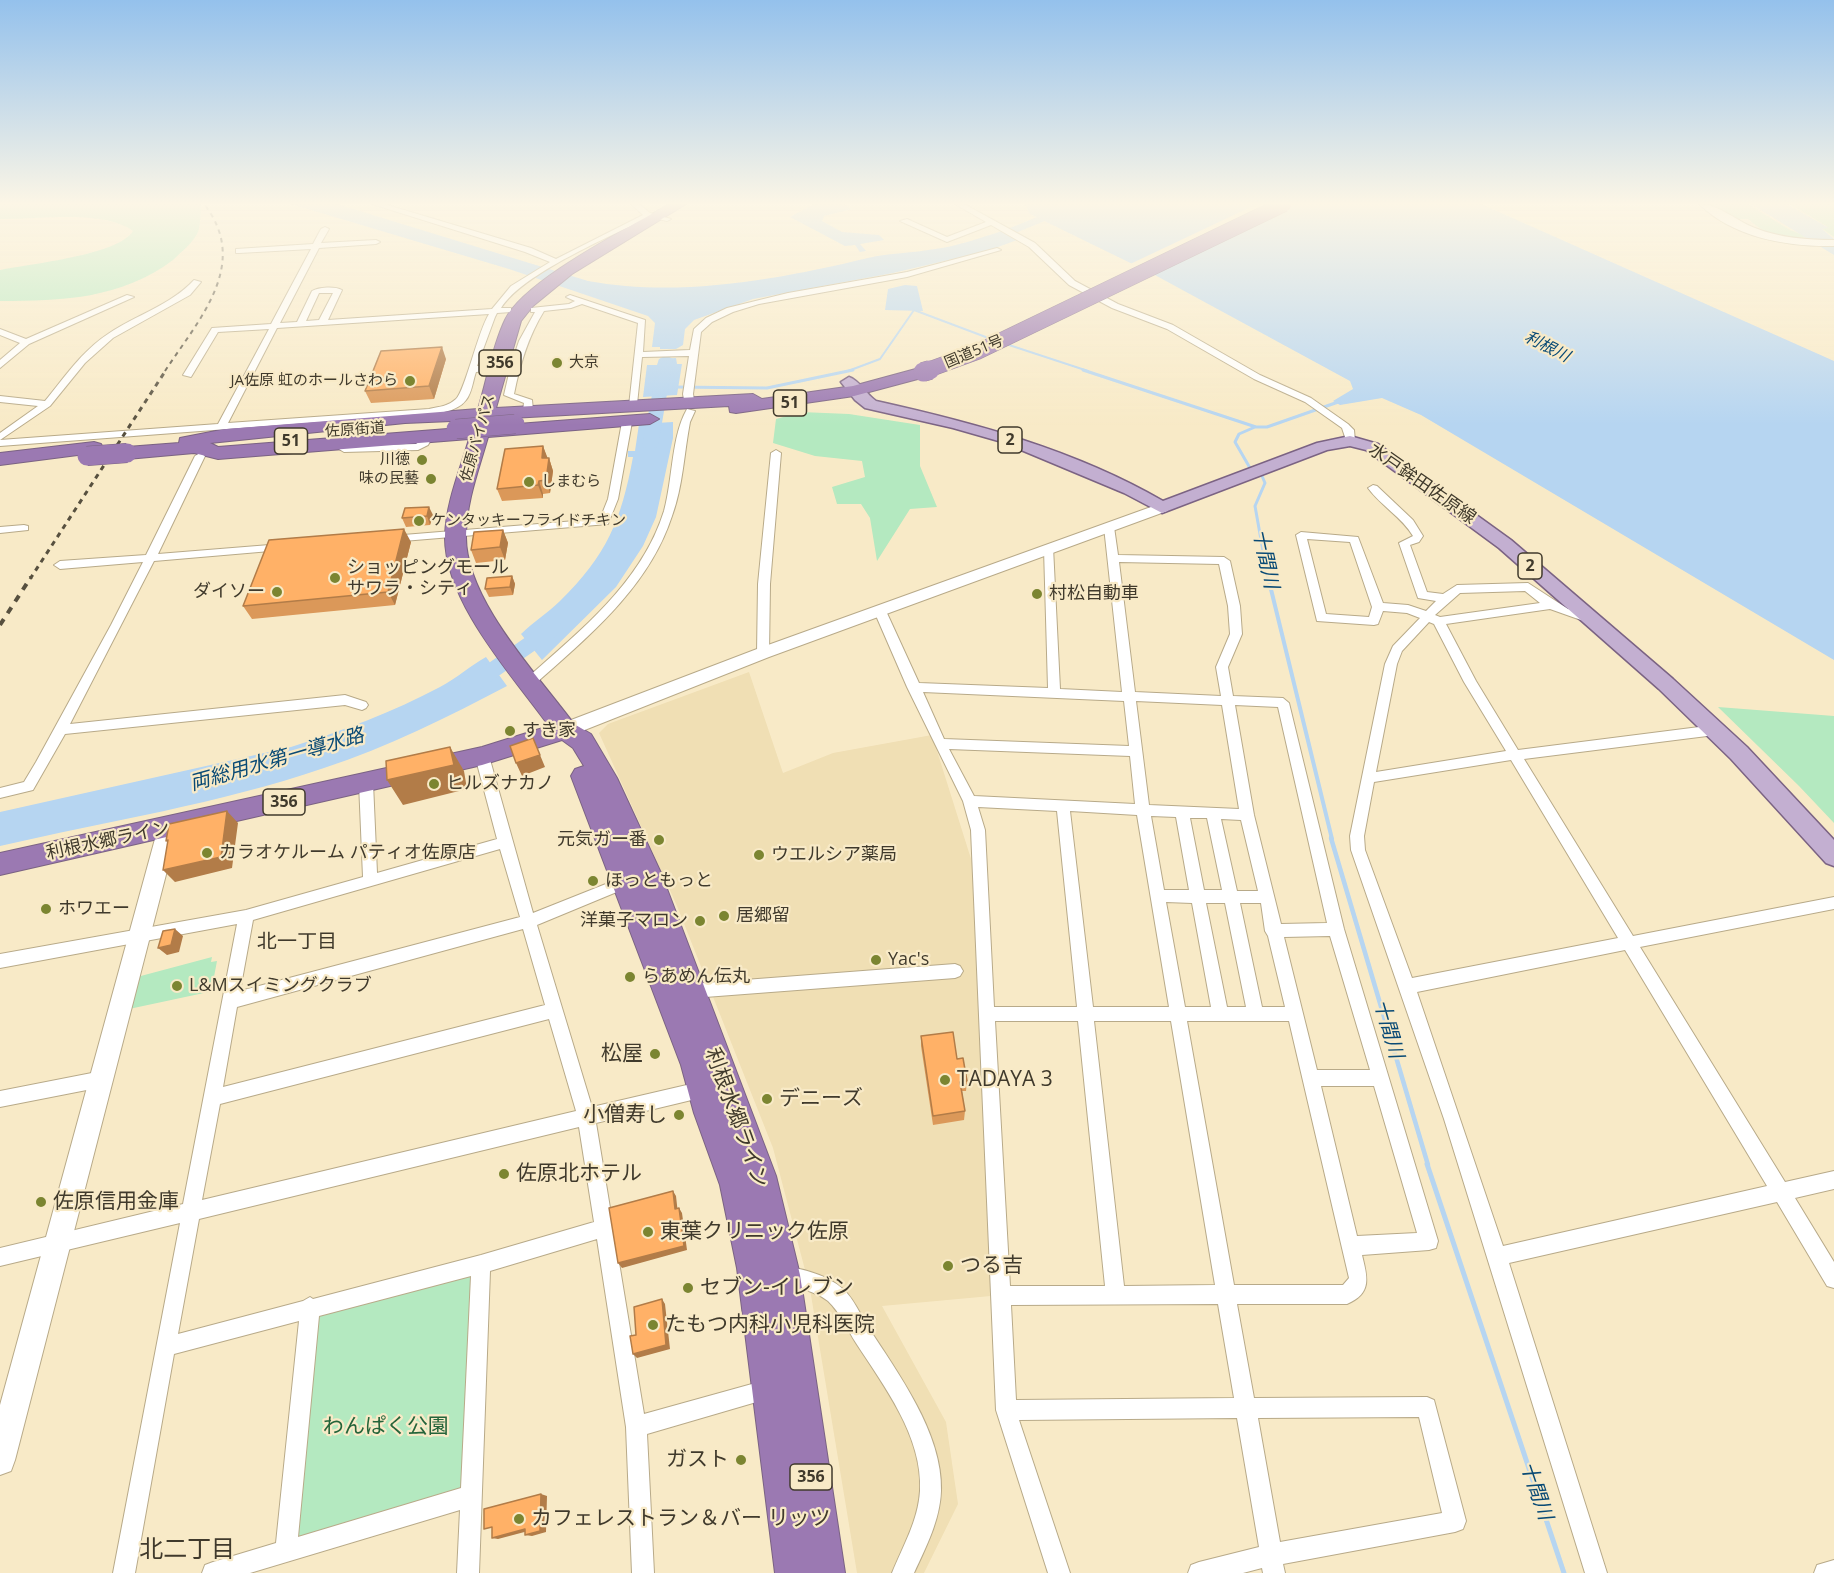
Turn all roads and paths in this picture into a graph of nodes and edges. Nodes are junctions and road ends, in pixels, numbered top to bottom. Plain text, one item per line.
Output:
1 (299, 277) edge
2 (531, 277) edge
3 (551, 277) edge
4 (893, 277) edge
5 (1065, 277) edge
6 (1115, 277) edge
7 (1132, 277) edge
8 (197, 282) dead end
9 (130, 297) dead end
10 (570, 297) dead end
11 (582, 301) junction
12 (508, 310) dead end
13 (492, 311) junction
14 (322, 323) junction
15 (300, 324) junction
16 (273, 326) junction
17 (0, 332) edge
18 (26, 342) junction
19 (692, 353) junction
20 (638, 355) junction
21 (0, 364) edge
22 (507, 367) junction
23 (473, 369) junction
24 (920, 369) junction
25 (188, 375) dead end
26 (851, 387) junction
27 (0, 399) edge
28 (46, 404) junction
29 (686, 408) junction
30 (635, 412) junction
31 (487, 413) junction
32 (405, 415) junction
33 (519, 417) junction
34 (221, 427) junction
35 (479, 434) junction
36 (0, 437) edge
37 (427, 438) junction
38 (1350, 441) junction
39 (0, 443) edge
40 (182, 446) junction
41 (91, 452) junction
42 (776, 453) dead end
43 (0, 459) edge
44 (0, 466) edge
45 (1373, 488) dead end
46 (1162, 508) junction
47 (1109, 527) junction
48 (24, 528) dead end
49 (0, 530) edge
50 (455, 534) junction
51 (383, 539) edge
52 (296, 546) edge
53 (1049, 549) junction
54 (151, 558) junction
55 (1114, 558) junction
56 (60, 565) dead end
57 (1445, 598) junction
58 (1548, 606) junction
59 (1378, 607) junction
60 (880, 611) junction
61 (1590, 617) junction
62 (1433, 619) junction
63 (763, 653) junction
64 (529, 679) junction
65 (913, 687) junction
66 (1054, 694) junction
67 (1131, 697) junction
68 (1227, 700) junction
69 (362, 705) dead end
70 (60, 730) junction
71 (565, 730) junction
72 (1715, 730) junction
73 (940, 744) junction
74 (1137, 751) junction
75 (1515, 755) junction
76 (482, 756) junction
77 (1370, 778) junction
78 (366, 783) junction
79 (0, 793) edge
80 (970, 801) junction
81 (1063, 806) junction
82 (1143, 811) junction
83 (1182, 813) junction
84 (1213, 814) junction
85 (1246, 815) junction
86 (168, 828) junction
87 (505, 842) junction
88 (1834, 856) edge
89 (0, 864) edge
90 (637, 878) junction
91 (370, 881) junction
92 (1158, 896) junction
93 (1197, 896) junction
94 (1231, 896) junction
95 (1264, 897) junction
96 (1834, 903) edge
97 (246, 916) junction
98 (530, 921) junction
99 (1336, 929) junction
100 (1273, 931) junction
101 (140, 936) junction
102 (1628, 943) junction
103 (0, 961) edge
104 (955, 971) dead end
105 (1409, 986) junction
106 (692, 991) junction
107 (231, 1001) junction
108 (556, 1010) junction
109 (988, 1014) junction
110 (1084, 1014) junction
111 (1178, 1014) junction
112 (1220, 1014) junction
113 (1256, 1014) junction
114 (1293, 1014) junction
115 (1309, 1078) junction
116 (1382, 1078) junction
117 (102, 1079) junction
118 (714, 1086) junction
119 (214, 1097) junction
120 (0, 1099) edge
121 (586, 1117) junction
122 (1834, 1180) edge
123 (1781, 1192) junction
124 (194, 1209) junction
125 (604, 1228) junction
126 (58, 1244) junction
127 (1351, 1246) junction
128 (1499, 1256) junction
129 (0, 1257) edge
130 (481, 1264) junction
131 (782, 1275) junction
132 (1834, 1280) edge
133 (1226, 1294) junction
134 (1000, 1296) junction
135 (1116, 1296) junction
136 (310, 1307) junction
137 (169, 1346) junction
138 (786, 1385) junction
139 (1246, 1408) junction
140 (1006, 1410) junction
141 (636, 1427) junction
142 (0, 1460) edge
143 (470, 1496) junction
144 (286, 1550) junction
145 (1272, 1564) edge
146 (1834, 1571) edge
147 (124, 1573) edge
148 (213, 1573) edge
149 (468, 1573) edge
150 (643, 1573) edge
151 (796, 1573) edge
152 (824, 1573) edge
153 (903, 1573) edge
154 (1059, 1573) edge
155 (1199, 1573) edge
156 (1596, 1573) edge
157 (1825, 1573) edge

1 - 16 street
2 - 13 street
3 - 22 highway, 佐原バイパス / 356
4 - 19 street
5 - 38 street
6 - 24 highway, 国道51号 / 51
7 - 24 highway, 国道51号 / 51, bridge
8 - 28 street
9 - 18 street
10 - 11 street
11 - 20 street
11 - 22 street
12 - 13 street
13 - 14 street
13 - 23 street
14 - 15 street
14 - 15 street
15 - 16 street
16 - 25 street
16 - 34 street
17 - 18 street
18 - 21 street
19 - 20 street
19 - 29 street
20 - 30 street
22 - 23 street
22 - 31 highway, 佐原バイパス / 356
22 - 33 street
23 - 32 street
24 - 26 highway, 国道51号 / 51
26 - 29 highway, 国道51号 / 51
26 - 29 highway, 国道51号 / 51
26 - 46 main road, 2
27 - 28 street
28 - 36 street
29 - 30 highway
29 - 64 street
30 - 33 highway, 佐原街道 / 51
30 - 35 highway
30 - 50 street
31 - 32 highway
31 - 33 highway
31 - 35 highway, 佐原バイパス / 356
32 - 34 street
32 - 40 highway
33 - 40 highway, 佐原街道 / 51, bridge
34 - 39 street
35 - 37 highway
35 - 50 highway, 佐原バイパス / 356
37 - 40 highway
37 - 54 street
38 - 46 main road, 水戸鉾田佐原線
38 - 61 main road, 水戸鉾田佐原線 / 2
40 - 41 highway, 佐原街道 / 51, bridge
41 - 43 highway, 佐原街道 / 51
41 - 44 highway, 佐原街道 / 51
42 - 63 street
45 - 57 street
46 - 47 street
47 - 53 street
47 - 55 street
48 - 49 street
50 - 51 street
50 - 64 highway, 佐原バイパス / 356
52 - 54 street
53 - 60 street
53 - 66 street
54 - 56 street
54 - 70 street
55 - 67 street
55 - 68 street
57 - 58 street
57 - 62 street
58 - 61 street
58 - 62 street
59 - 59 street
59 - 62 street
60 - 63 street
60 - 65 street
61 - 72 main road, 水戸鉾田佐原線 / 2
62 - 75 street
62 - 77 street
63 - 71 street
64 - 71 highway, 佐原バイパス / 356
65 - 66 street
65 - 73 street
66 - 67 street
67 - 68 street
67 - 74 street
68 - 85 street
68 - 99 street
69 - 70 street
70 - 79 street
71 - 76 highway, 利根水郷ライン / 356
71 - 90 highway, 利根水郷ライン / 356
72 - 75 street
72 - 88 main road, 水戸鉾田佐原線 / 2
73 - 74 street
73 - 80 street
74 - 82 street
75 - 77 street
75 - 102 street
76 - 78 highway, 利根水郷ライン / 356
76 - 87 street
77 - 105 street
78 - 86 highway, 利根水郷ライン / 356
78 - 91 street
80 - 81 street
80 - 109 street
81 - 82 street
81 - 110 street
82 - 83 street
82 - 92 street
83 - 84 street
83 - 93 street
84 - 85 street
84 - 94 street
85 - 95 street
86 - 89 highway, 利根水郷ライン / 356
86 - 101 street
87 - 91 street
87 - 98 street
90 - 98 street
90 - 106 highway, 利根水郷ライン / 356
90 - 118 highway, 利根水郷ライン / 356
91 - 97 street
92 - 93 street
92 - 111 street
93 - 94 street
93 - 112 street
94 - 95 street
94 - 113 street
95 - 100 street
96 - 102 street
97 - 101 street
97 - 107 street
98 - 107 street
98 - 108 street
99 - 100 street
99 - 116 street
100 - 114 street
101 - 103 street
101 - 117 street
102 - 105 street
102 - 123 street
104 - 106 street
105 - 128 street
106 - 118 highway, 利根水郷ライン / 356
107 - 119 street
108 - 119 street
108 - 121 street
109 - 110 street
109 - 134 street
110 - 111 street
110 - 135 street
111 - 112 street
111 - 133 street
112 - 113 street
113 - 114 street
114 - 115 street
115 - 116 street
115 - 127 street
116 - 127 street
117 - 120 street
117 - 126 street
118 - 121 street
118 - 131 highway, 利根水郷ライン / 356
118 - 138 highway, 利根水郷ライン / 356
119 - 124 street
121 - 124 street
121 - 125 street
122 - 123 street
123 - 128 street
123 - 132 street
124 - 126 street
124 - 137 street
125 - 130 street
125 - 141 street
126 - 129 street
126 - 142 street
127 - 133 street
128 - 156 street
130 - 136 street
130 - 143 street
131 - 138 highway, 利根水郷ライン / 356
131 - 153 street
133 - 135 street
133 - 139 street
134 - 135 street
134 - 140 street
136 - 137 street
136 - 144 street
137 - 147 street
138 - 141 street
138 - 151 highway, 利根水郷ライン / 356
138 - 152 highway, 利根水郷ライン / 356
139 - 140 street
139 - 145 street
139 - 145 street
140 - 154 street
141 - 150 street
143 - 144 street
143 - 149 street
144 - 148 street
145 - 155 street
146 - 157 street

